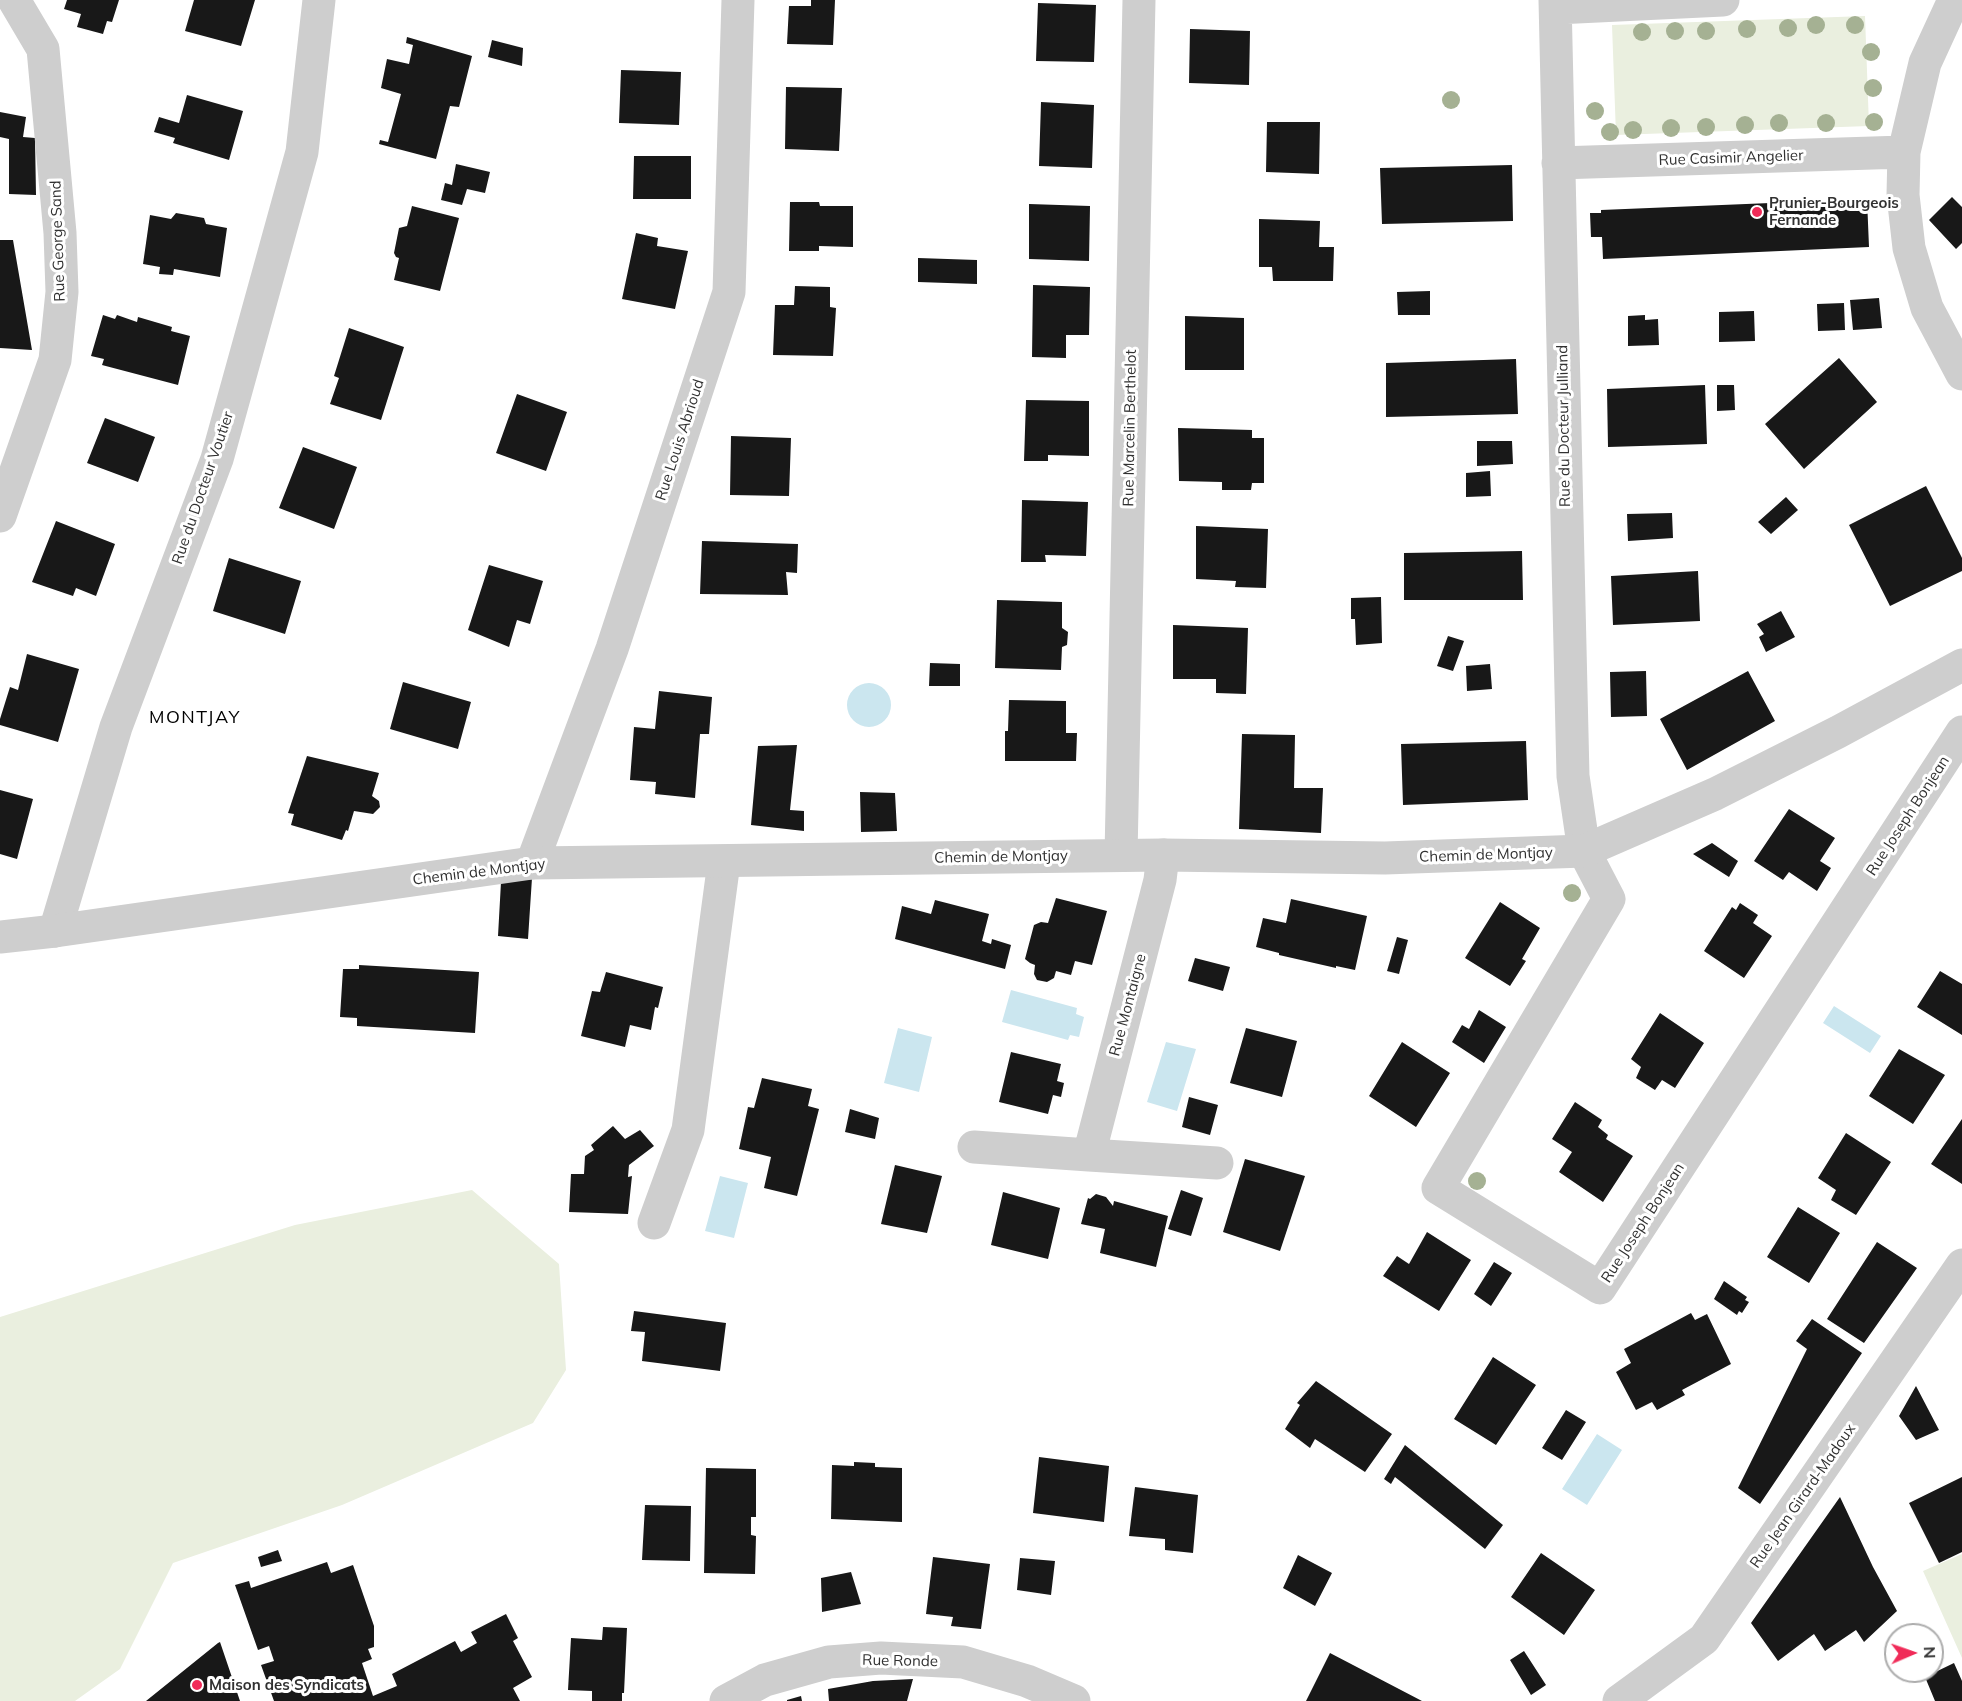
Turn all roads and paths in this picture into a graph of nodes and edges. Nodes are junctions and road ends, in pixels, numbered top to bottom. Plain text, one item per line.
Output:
1 (14, 0) edge
2 (319, 0) edge
3 (738, 0) edge
4 (1139, 0) edge
5 (1723, 0) edge
6 (1954, 0) edge
7 (1556, 4) edge
8 (1904, 152) junction
9 (1558, 163) junction
10 (1962, 374) edge
11 (0, 516) edge
12 (1962, 664) edge
13 (1962, 732) edge
14 (1584, 851) junction
15 (1121, 855) junction
16 (1163, 855) junction
17 (724, 862) junction
18 (532, 863) junction
19 (55, 931) junction
20 (0, 936) edge
21 (974, 1147) dead end
22 (1089, 1155) junction
23 (1217, 1163) dead end
24 (654, 1223) dead end
25 (1962, 1265) edge
26 (726, 1701) edge
27 (1074, 1701) edge
28 (1619, 1701) edge

1 - 11 street, Rue George Sand
2 - 19 street, Rue du Docteur Voutier
3 - 18 street, Rue Louis Abrioud
4 - 15 street, Rue Marcelin Berthelot
5 - 7 street
6 - 8 street
7 - 9 street, Rue du Docteur Julliand
8 - 9 street, Rue Casimir Angelier
8 - 10 street
9 - 14 street, Rue du Docteur Julliand
12 - 14 street, Chemin de Montjay
13 - 14 street, Rue Joseph Bonjean
14 - 16 street, Chemin de Montjay
15 - 16 street, Chemin de Montjay
15 - 17 street, Chemin de Montjay
16 - 22 street, Rue Montaigne
17 - 18 street, Chemin de Montjay
17 - 24 street
18 - 19 street, Chemin de Montjay
19 - 20 street, Chemin de Montjay
21 - 22 street
22 - 23 street
25 - 28 street, Rue Jean Girard-Madoux
26 - 27 street, Rue Ronde

